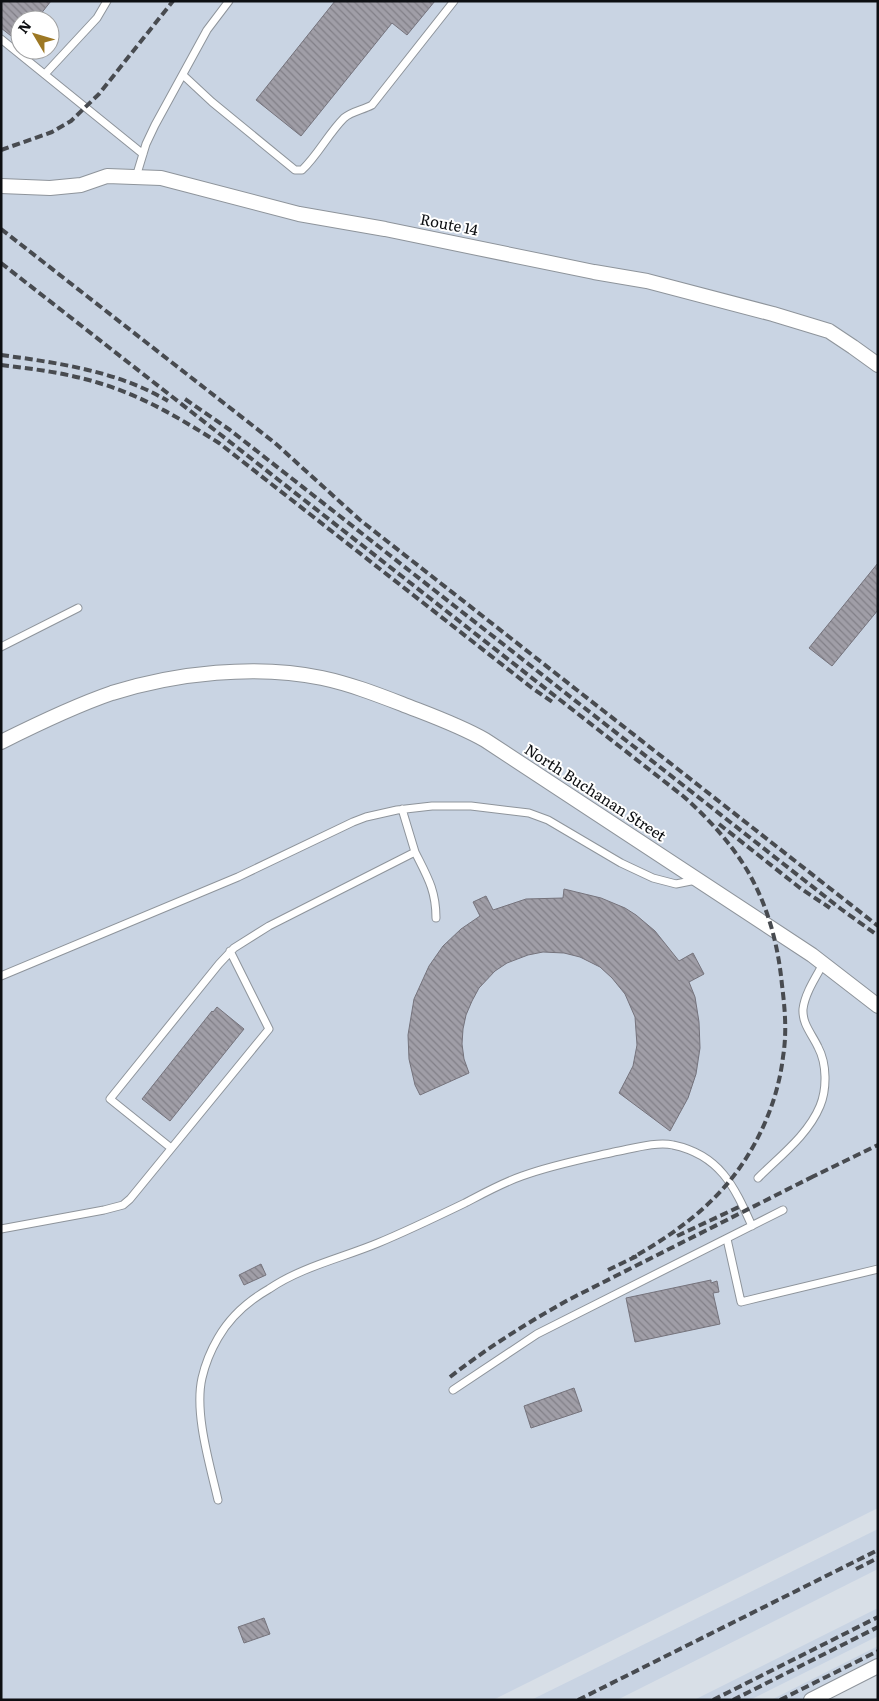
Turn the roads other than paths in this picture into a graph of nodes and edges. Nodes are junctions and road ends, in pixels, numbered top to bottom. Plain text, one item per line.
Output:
1 (107, 1) edge
2 (229, 1) edge
3 (454, 1) edge
4 (1, 38) edge
5 (45, 74) junction
6 (182, 75) junction
7 (142, 154) junction
8 (136, 177) junction
9 (1, 186) edge
10 (878, 364) edge
11 (78, 608) dead end
12 (1, 647) edge
13 (8, 734) edge
14 (1, 742) edge
15 (402, 809) junction
16 (415, 852) junction
17 (697, 879) junction
18 (436, 918) dead end
19 (230, 951) junction
20 (823, 964) junction
21 (1, 976) edge
22 (878, 1006) edge
23 (171, 1148) junction
24 (758, 1178) dead end
25 (783, 1210) dead end
26 (752, 1226) junction
27 (1, 1229) edge
28 (727, 1239) junction
29 (878, 1269) edge
30 (453, 1390) dead end
31 (218, 1500) dead end
32 (878, 1666) edge
33 (811, 1700) edge

1 - 5 lane
2 - 6 lane
3 - 6 lane
4 - 5 lane
5 - 7 lane
6 - 7 lane
7 - 8 lane
8 - 9 street, Route 14
8 - 10 street, Route 14
11 - 12 lane
13 - 14 street, North Buchanan Street
13 - 17 street, North Buchanan Street
15 - 16 lane
15 - 17 lane
15 - 21 lane
16 - 18 lane
16 - 19 lane
17 - 20 street, North Buchanan Street
19 - 23 lane
19 - 23 lane
20 - 22 street, North Buchanan Street
20 - 24 lane
23 - 27 lane
25 - 26 lane
26 - 28 lane
26 - 31 lane
28 - 29 lane
28 - 30 lane
32 - 33 street

